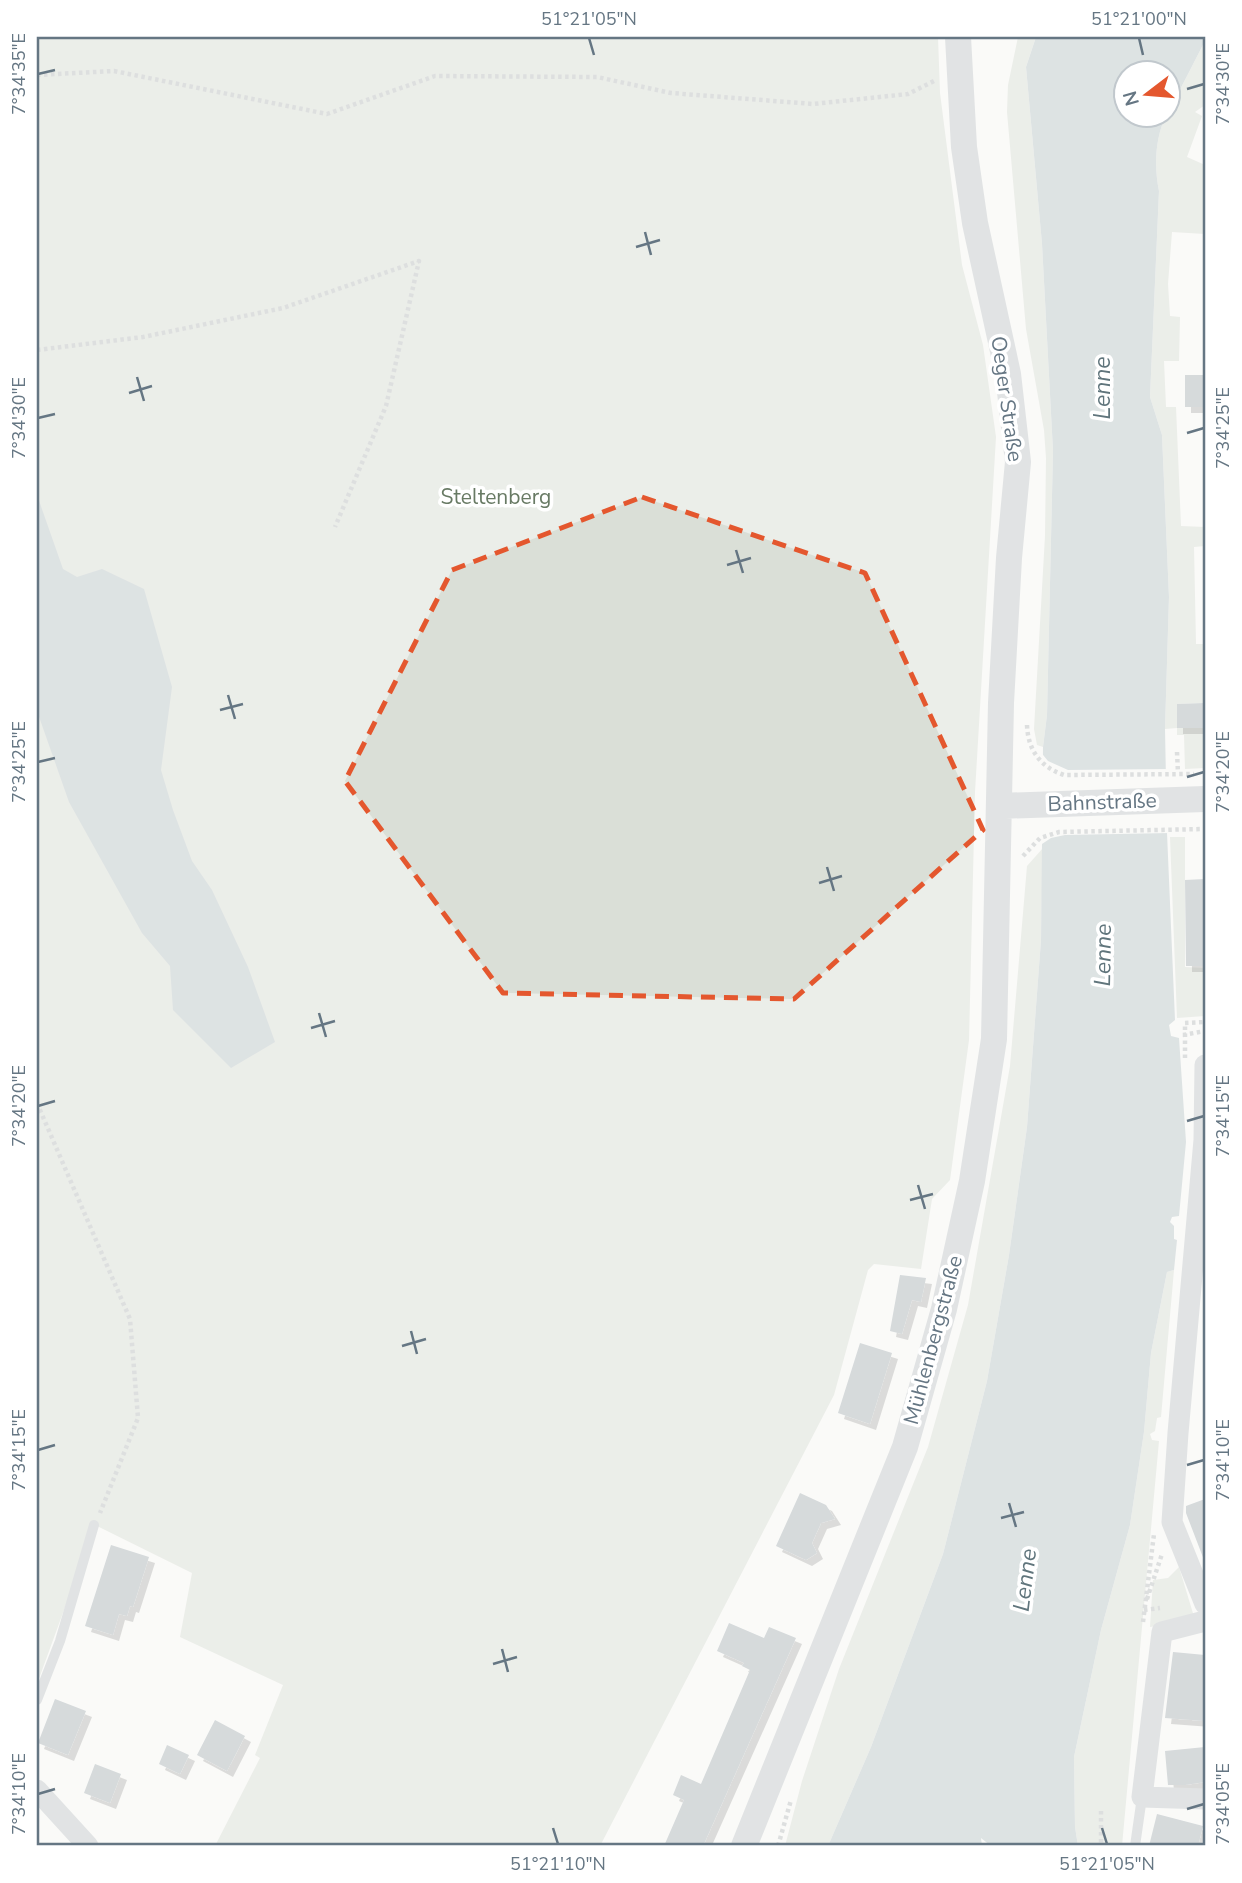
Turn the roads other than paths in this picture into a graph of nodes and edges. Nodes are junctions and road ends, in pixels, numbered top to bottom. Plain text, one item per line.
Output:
1 (958, 37) edge
2 (1201, 787) edge
3 (1010, 806) junction
4 (1205, 1065) edge
5 (94, 1525) road end
6 (1205, 1604) edge
7 (1205, 1621) edge
8 (37, 1700) edge
9 (37, 1790) edge
10 (1142, 1797) junction
11 (1205, 1799) edge
12 (88, 1846) edge
13 (744, 1846) edge
14 (1135, 1846) edge

1 - 3 street, Oeger Straße
2 - 3 street, Bahnstraße
3 - 13 street, Mühlenbergstraße
4 - 6 street
5 - 8 lane
7 - 10 street
9 - 12 street
10 - 11 street
10 - 14 lane

